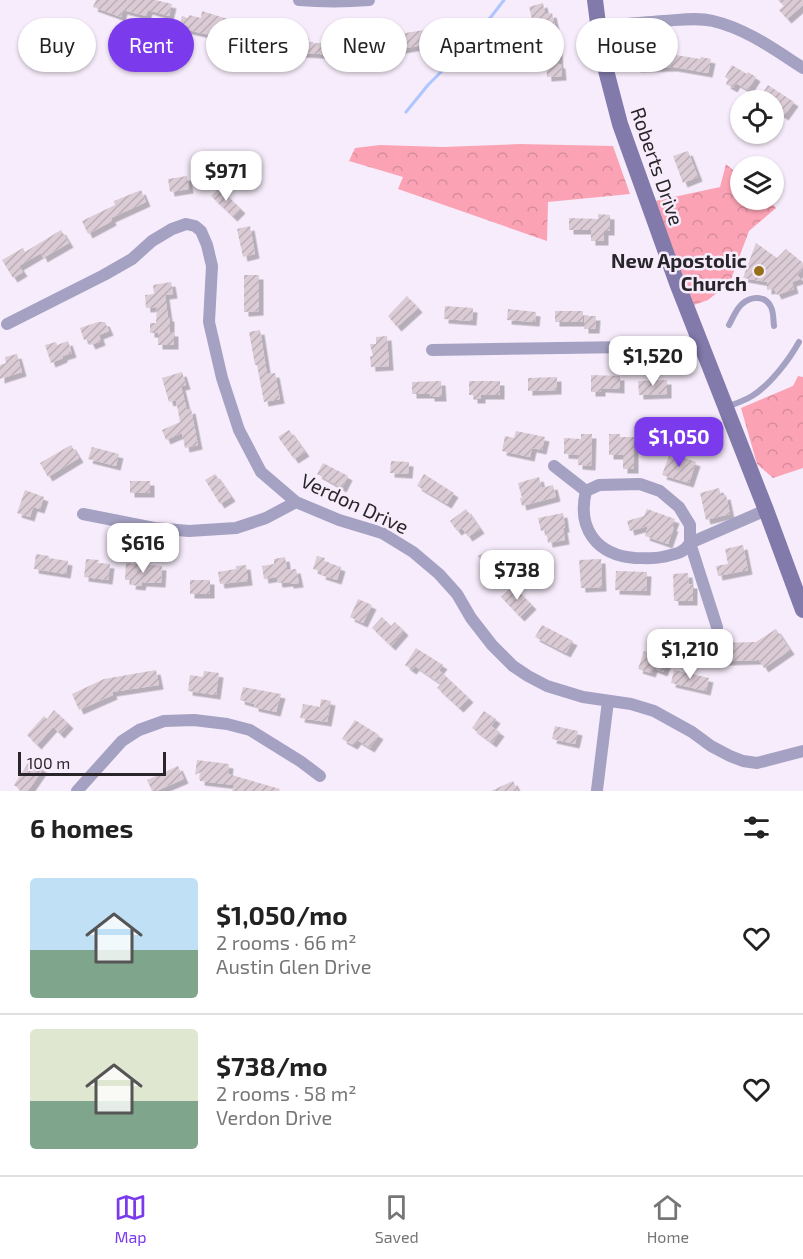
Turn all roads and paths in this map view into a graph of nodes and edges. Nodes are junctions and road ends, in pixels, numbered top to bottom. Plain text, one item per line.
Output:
1 (299, 0) edge
2 (369, 0) edge
3 (595, 0) edge
4 (597, 18) edge
5 (678, 20) edge
6 (801, 64) edge
7 (606, 72) edge
8 (7, 324) dead end
9 (729, 325) dead end
10 (774, 326) dead end
11 (799, 342) dead end
12 (701, 346) junction
13 (432, 350) dead end
14 (726, 408) junction
15 (554, 466) dead end
16 (586, 491) junction
17 (297, 502) junction
18 (766, 510) junction
19 (83, 514) dead end
20 (690, 543) junction
21 (798, 585) edge
22 (803, 610) edge
23 (717, 627) dead end
24 (608, 701) junction
25 (803, 751) edge
26 (320, 776) dead end
27 (597, 790) edge
28 (77, 791) edge

1 - 2 street
3 - 4 street, Roberts Drive
5 - 6 street
7 - 12 street, Roberts Drive
8 - 17 street, Verdon Drive
9 - 10 lane
11 - 14 lane
12 - 13 street
12 - 14 street, Roberts Drive
14 - 18 street, Roberts Drive
15 - 16 street
16 - 20 street
16 - 20 street
17 - 19 street
17 - 24 street, Verdon Drive
18 - 20 street
18 - 21 street, Roberts Drive
20 - 23 street
21 - 22 street, Roberts Drive
24 - 25 street, Verdon Drive
24 - 27 street
26 - 28 street

